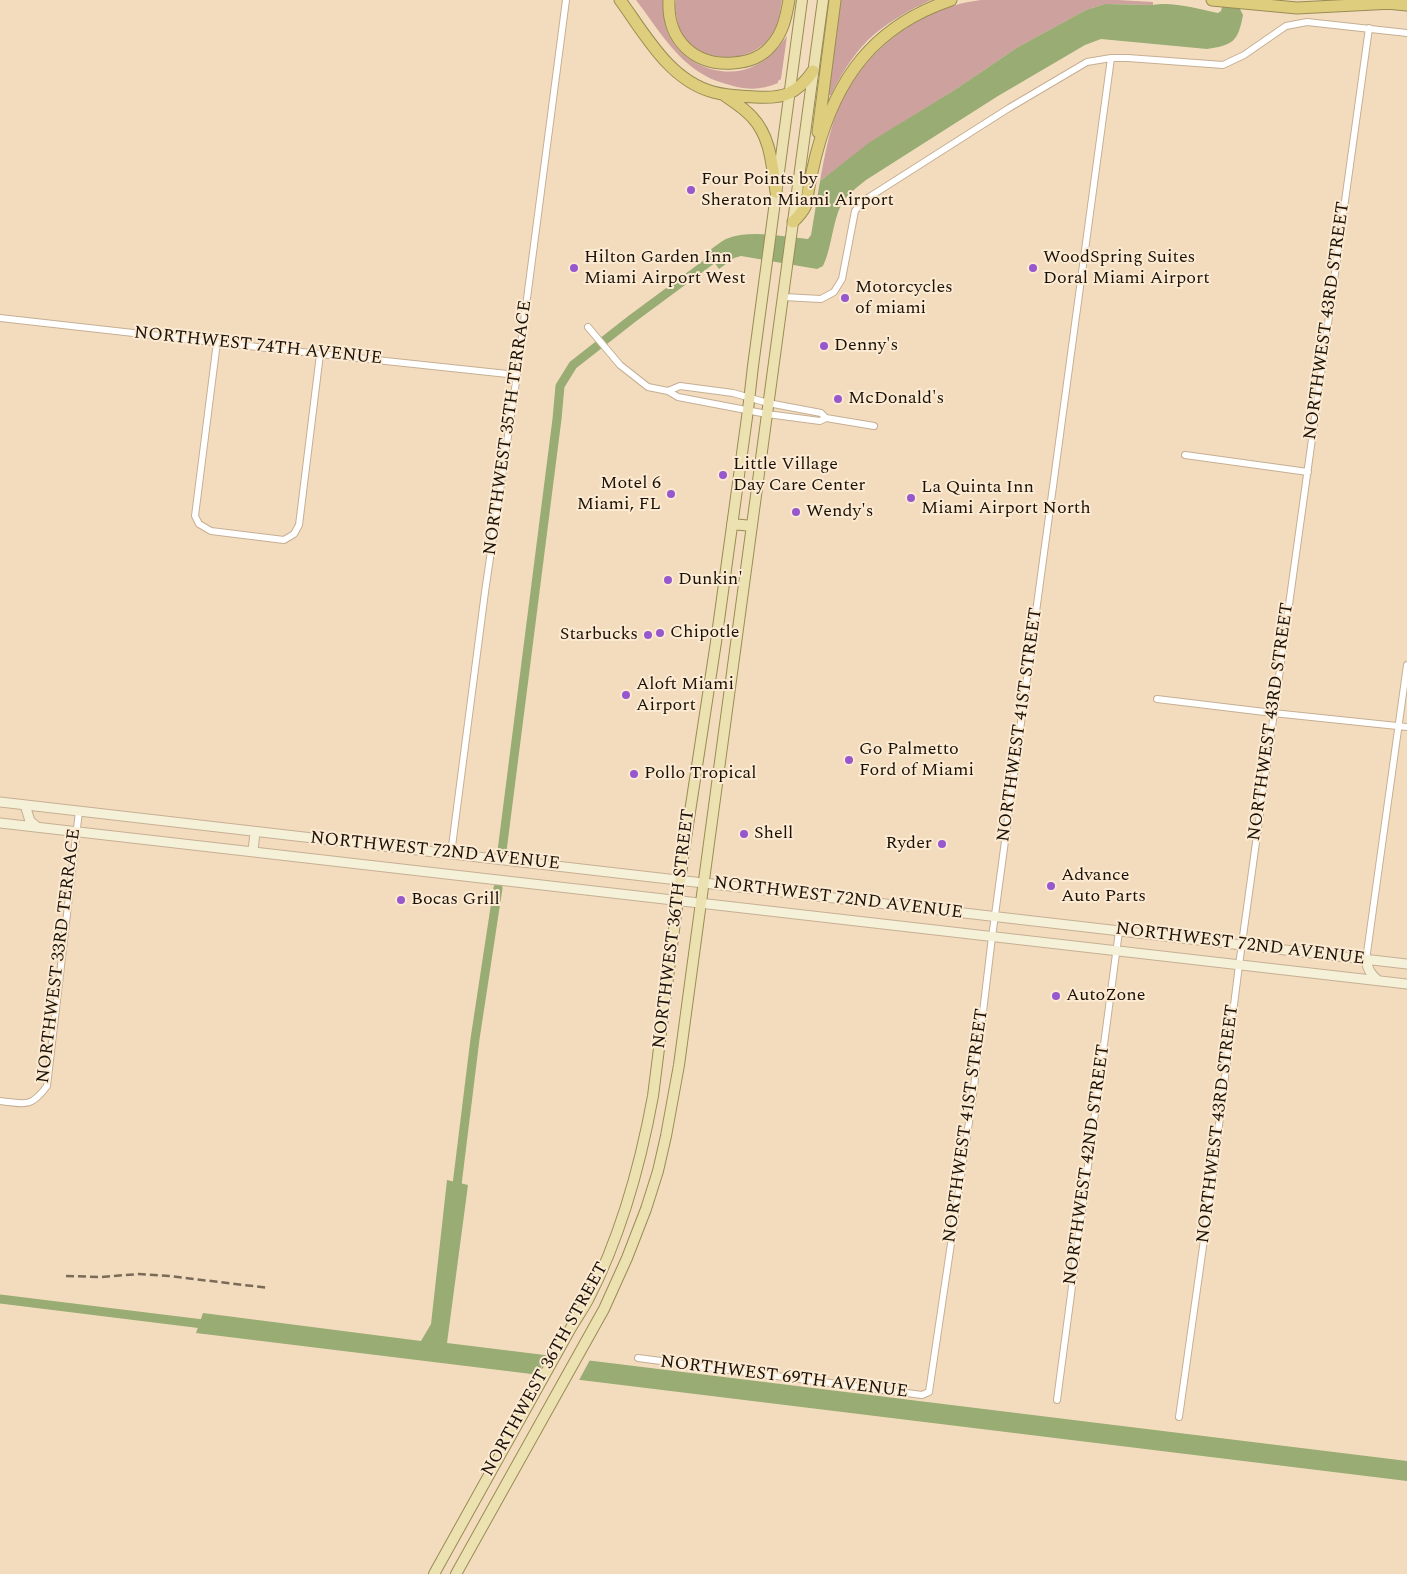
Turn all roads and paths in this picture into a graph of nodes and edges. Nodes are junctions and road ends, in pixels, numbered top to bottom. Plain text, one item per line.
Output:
1 (620, 0) edge
2 (668, 0) edge
3 (788, 0) edge
4 (802, 0) edge
5 (823, 0) edge
6 (835, 0) edge
7 (951, 0) edge
8 (1216, 0) edge
9 (1362, 0) edge
10 (566, 1) edge
11 (1393, 4) junction
12 (1407, 5) edge
13 (1369, 28) junction
14 (1407, 33) edge
15 (1111, 58) junction
16 (813, 71) junction
17 (790, 94) junction
18 (724, 95) junction
19 (816, 154) junction
20 (776, 192) junction
21 (793, 222) junction
22 (783, 297) junction
23 (0, 318) edge
24 (588, 328) dead end
25 (217, 342) junction
26 (320, 354) junction
27 (517, 375) junction
28 (668, 391) junction
29 (750, 397) junction
30 (768, 408) junction
31 (748, 410) junction
32 (826, 418) junction
33 (874, 426) dead end
34 (1185, 455) dead end
35 (1308, 472) junction
36 (732, 524) junction
37 (752, 526) junction
38 (1407, 666) edge
39 (1157, 699) dead end
40 (1273, 713) junction
41 (1398, 726) junction
42 (1407, 727) edge
43 (0, 802) edge
44 (25, 805) junction
45 (79, 811) junction
46 (0, 823) edge
47 (37, 827) junction
48 (77, 832) junction
49 (255, 832) junction
50 (253, 852) junction
51 (451, 854) junction
52 (681, 880) junction
53 (703, 883) junction
54 (678, 901) junction
55 (701, 904) junction
56 (995, 917) junction
57 (1119, 931) junction
58 (992, 937) junction
59 (1242, 944) junction
60 (1117, 951) junction
61 (1366, 960) junction
62 (1239, 964) junction
63 (1407, 964) edge
64 (1379, 981) junction
65 (1407, 984) edge
66 (0, 1101) edge
67 (638, 1358) dead end
68 (929, 1392) joint
69 (1057, 1400) dead end
70 (1179, 1417) dead end
71 (434, 1574) edge
72 (456, 1574) edge

1 - 18 highway
2 - 3 highway
4 - 17 main road, NORTHWEST 36TH STREET
5 - 16 main road, NORTHWEST 36TH STREET
6 - 19 highway
7 - 19 highway
8 - 11 highway
9 - 11 highway
10 - 27 street, NORTHWEST 35TH TERRACE
11 - 12 highway
13 - 14 street
13 - 15 street
13 - 35 street, NORTHWEST 43RD STREET
15 - 22 street
15 - 56 street, NORTHWEST 41ST STREET
16 - 17 highway
16 - 21 main road, NORTHWEST 36TH STREET
17 - 18 highway
17 - 20 main road, NORTHWEST 36TH STREET
18 - 20 highway
19 - 21 highway
20 - 29 main road, NORTHWEST 36TH STREET
21 - 22 main road, NORTHWEST 36TH STREET
22 - 30 main road, NORTHWEST 36TH STREET
23 - 25 street, NORTHWEST 74TH AVENUE
24 - 28 street
25 - 26 street, NORTHWEST 74TH AVENUE
25 - 26 street
26 - 27 street, NORTHWEST 74TH AVENUE
27 - 51 street, NORTHWEST 35TH TERRACE
28 - 29 street
28 - 31 street
29 - 30 street
29 - 31 main road, NORTHWEST 36TH STREET
30 - 31 street
30 - 32 street
30 - 32 street
30 - 37 main road, NORTHWEST 36TH STREET
31 - 36 main road, NORTHWEST 36TH STREET
32 - 33 street
34 - 35 street
35 - 40 street, NORTHWEST 43RD STREET
36 - 37 main road
36 - 52 main road, NORTHWEST 36TH STREET
37 - 53 main road, NORTHWEST 36TH STREET
38 - 41 street
39 - 40 street
40 - 41 street
40 - 59 street, NORTHWEST 43RD STREET
41 - 42 street
41 - 61 street
43 - 44 main road, NORTHWEST 72ND AVENUE
44 - 45 main road, NORTHWEST 72ND AVENUE
44 - 47 main road
45 - 48 street, NORTHWEST 33RD TERRACE
45 - 49 main road, NORTHWEST 72ND AVENUE
46 - 47 main road, NORTHWEST 72ND AVENUE
47 - 48 main road, NORTHWEST 72ND AVENUE
48 - 50 main road, NORTHWEST 72ND AVENUE
48 - 66 street, NORTHWEST 33RD TERRACE
49 - 50 main road
49 - 51 main road, NORTHWEST 72ND AVENUE
50 - 54 main road, NORTHWEST 72ND AVENUE
51 - 52 main road, NORTHWEST 72ND AVENUE
52 - 53 main road, NORTHWEST 72ND AVENUE
52 - 54 main road, NORTHWEST 36TH STREET
53 - 55 main road, NORTHWEST 36TH STREET
53 - 56 main road, NORTHWEST 72ND AVENUE
54 - 55 main road, NORTHWEST 72ND AVENUE
54 - 71 main road, NORTHWEST 36TH STREET
55 - 58 main road, NORTHWEST 72ND AVENUE
55 - 72 main road, NORTHWEST 36TH STREET
56 - 57 main road, NORTHWEST 72ND AVENUE
56 - 58 street, NORTHWEST 41ST STREET
57 - 59 main road, NORTHWEST 72ND AVENUE
57 - 60 street, NORTHWEST 42ND STREET
58 - 60 main road, NORTHWEST 72ND AVENUE
58 - 68 street, NORTHWEST 41ST STREET
59 - 61 main road, NORTHWEST 72ND AVENUE
59 - 62 street, NORTHWEST 43RD STREET
60 - 62 main road, NORTHWEST 72ND AVENUE
60 - 69 street, NORTHWEST 42ND STREET
61 - 63 main road, NORTHWEST 72ND AVENUE
61 - 64 main road
62 - 64 main road, NORTHWEST 72ND AVENUE
62 - 70 street, NORTHWEST 43RD STREET
64 - 65 main road, NORTHWEST 72ND AVENUE
67 - 68 street, NORTHWEST 69TH AVENUE

